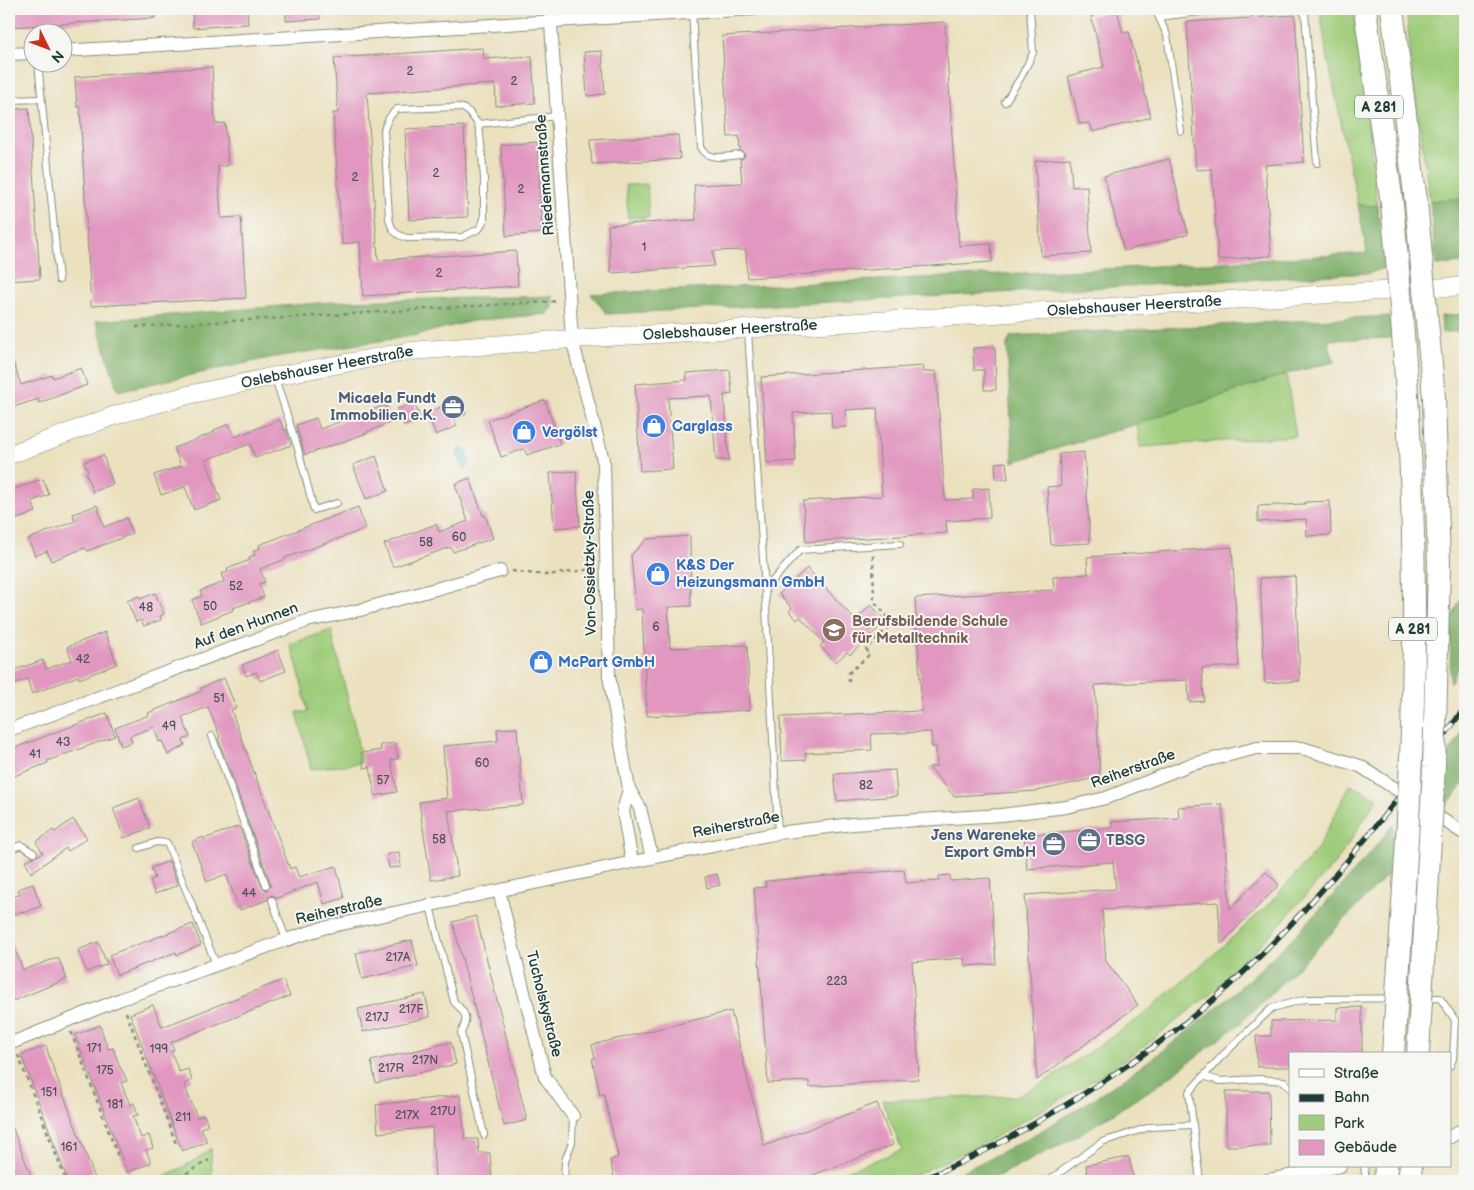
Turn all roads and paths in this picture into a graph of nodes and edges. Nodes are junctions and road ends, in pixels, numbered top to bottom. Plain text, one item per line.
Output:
1 (754, 9) edge
2 (1030, 9) edge
3 (1155, 9) edge
4 (1224, 9) edge
5 (1300, 9) edge
6 (1366, 9) edge
7 (1392, 9) edge
8 (692, 12) junction
9 (551, 14) edge
10 (1158, 17) junction
11 (72, 50) edge
12 (22, 53) edge
13 (9, 54) edge
14 (39, 72) edge
15 (41, 99) junction
16 (9, 100) edge
17 (1005, 102) dead end
18 (558, 116) junction
19 (478, 124) junction
20 (1181, 131) dead end
21 (740, 156) dead end
22 (1317, 163) dead end
23 (59, 280) dead end
24 (1465, 286) edge
25 (569, 300) junction
26 (136, 327) dead end
27 (748, 329) junction
28 (572, 339) junction
29 (275, 376) junction
30 (9, 455) edge
31 (337, 503) dead end
32 (900, 544) dead end
33 (873, 546) junction
34 (607, 567) junction
35 (500, 571) joint
36 (765, 589) junction
37 (849, 682) dead end
38 (9, 730) edge
39 (212, 736) dead end
40 (629, 789) junction
41 (778, 833) junction
42 (1465, 834) edge
43 (139, 848) dead end
44 (9, 850) edge
45 (34, 853) dead end
46 (652, 858) junction
47 (632, 862) junction
48 (266, 885) dead end
49 (500, 891) junction
50 (272, 900) dead end
51 (430, 906) junction
52 (286, 939) junction
53 (216, 964) junction
54 (121, 998) junction
55 (67, 1021) junction
56 (11, 1043) edge
57 (1393, 1052) edge
58 (1418, 1052) edge
59 (1452, 1061) edge
60 (1204, 1076) junction
61 (1289, 1087) edge
62 (573, 1116) joint
63 (1192, 1125) junction
64 (1465, 1128) edge
65 (484, 1135) dead end
66 (1452, 1136) edge
67 (177, 1146) dead end
68 (119, 1159) dead end
69 (209, 1160) dead end
70 (1330, 1168) edge
71 (1364, 1168) edge
72 (1386, 1168) edge
73 (1411, 1168) edge
74 (1055, 1178) edge
75 (66, 1181) edge
76 (163, 1181) edge
77 (564, 1181) edge
78 (1048, 1181) edge
79 (1200, 1181) edge
80 (1263, 1181) edge
81 (1366, 1181) edge
82 (1385, 1181) edge
83 (1410, 1181) edge

1 - 8 street
2 - 17 lane
3 - 10 lane
4 - 10 lane
5 - 22 lane
6 - 57 highway, A 281, bridge
7 - 58 highway, A 281, bridge
8 - 9 street
8 - 21 lane
9 - 11 street
9 - 18 street, Riedemannstraße
10 - 20 lane
12 - 13 street
14 - 15 lane
15 - 16 lane
15 - 23 lane
18 - 19 lane
18 - 25 street, Riedemannstraße
19 - 19 lane
24 - 27 main road, Oslebshauser Heerstraße
25 - 26 path
25 - 28 street, Riedemannstraße
27 - 28 main road, Oslebshauser Heerstraße
27 - 36 lane
28 - 29 main road, Oslebshauser Heerstraße
28 - 34 street, Von-Ossietzky-Straße
29 - 30 main road, Oslebshauser Heerstraße
29 - 31 lane
32 - 33 lane
33 - 36 lane
33 - 37 path
34 - 35 path
34 - 40 street, Von-Ossietzky-Straße
35 - 38 street, Auf den Hunnen
36 - 41 lane
39 - 48 lane
40 - 46 street, Von-Ossietzky-Straße
40 - 47 street, Von-Ossietzky-Straße
41 - 42 street, Reiherstraße
41 - 46 street, Reiherstraße
43 - 53 lane
44 - 45 lane
46 - 47 street, Reiherstraße
47 - 49 street, Reiherstraße
49 - 51 street, Reiherstraße
49 - 62 street, Tucholskystraße
50 - 52 lane
51 - 52 street, Reiherstraße
51 - 65 lane
52 - 53 street, Reiherstraße
53 - 54 street, Reiherstraße
54 - 55 street, Reiherstraße
54 - 67 path
55 - 56 street, Reiherstraße
55 - 68 path
56 - 75 path
59 - 60 lane
60 - 61 lane
60 - 63 lane
62 - 77 lane
63 - 74 lane
63 - 79 lane
64 - 66 street
69 - 76 path
70 - 80 street
71 - 81 lane
72 - 82 highway
73 - 83 highway
74 - 78 lane

